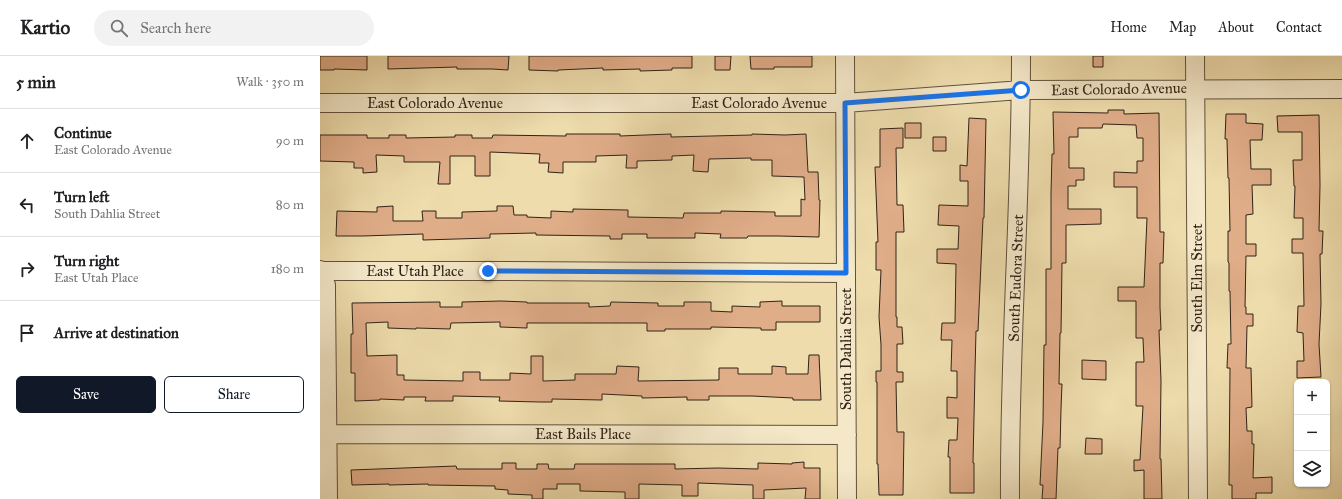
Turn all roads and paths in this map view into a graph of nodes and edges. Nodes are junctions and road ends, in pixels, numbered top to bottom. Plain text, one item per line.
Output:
1 (845, 56) edge
2 (1021, 56) edge
3 (1196, 56) edge
4 (1196, 88) junction
5 (1342, 89) edge
6 (1021, 90) junction
7 (320, 103) edge
8 (845, 103) junction
9 (320, 271) edge
10 (846, 273) junction
11 (324, 434) edge
12 (847, 435) junction
13 (328, 499) edge
14 (847, 499) edge
15 (1010, 499) edge
16 (1198, 499) edge

1 - 8 street, South Dahlia Street
2 - 6 street, South Eudora Street
3 - 4 street, South Elm Street
4 - 5 street, East Colorado Avenue
4 - 6 street, East Colorado Avenue
4 - 16 street, South Elm Street
6 - 8 street, East Colorado Avenue
6 - 15 street, South Eudora Street
7 - 8 street, East Colorado Avenue
8 - 10 street, South Dahlia Street
9 - 10 street, East Utah Place
9 - 11 street
10 - 12 street, South Dahlia Street
11 - 12 street, East Bails Place
11 - 13 street
12 - 14 street, South Dahlia Street

